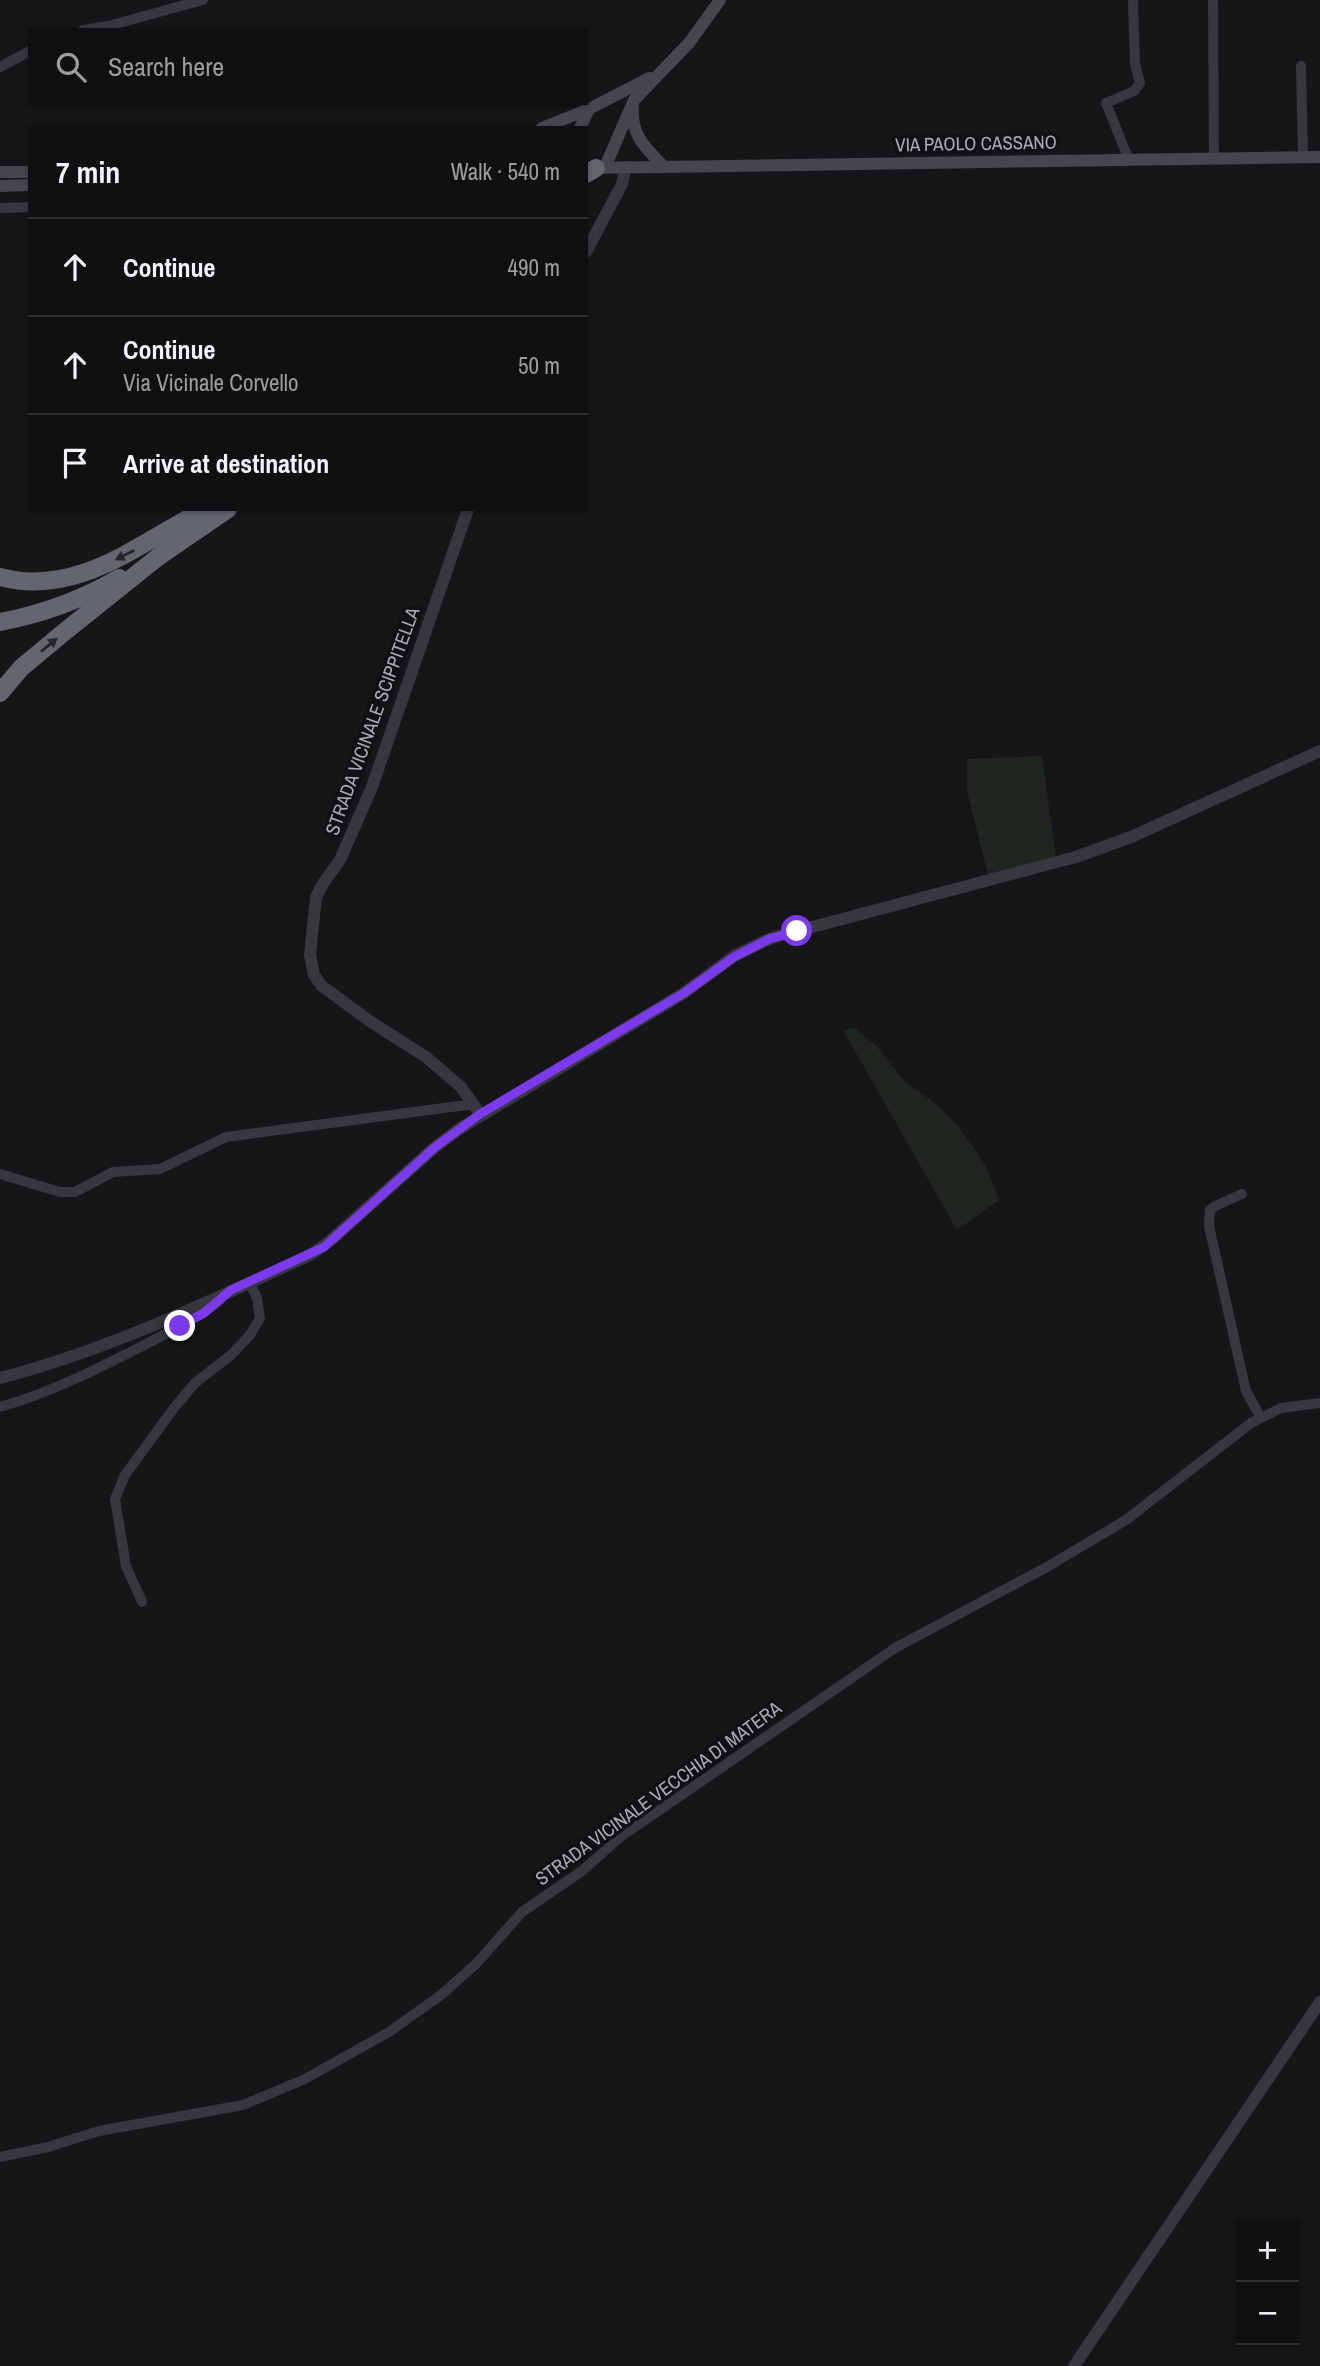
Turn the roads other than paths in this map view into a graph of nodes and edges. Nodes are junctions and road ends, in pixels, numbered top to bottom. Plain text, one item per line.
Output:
1 (202, 0) edge
2 (720, 0) edge
3 (1133, 0) edge
4 (1213, 0) edge
5 (96, 28) edge
6 (28, 52) edge
7 (1301, 66) dead end
8 (0, 67) edge
9 (659, 72) junction
10 (634, 100) junction
11 (589, 109) junction
12 (547, 126) edge
13 (581, 126) edge
14 (1303, 157) junction
15 (1320, 157) edge
16 (1214, 158) junction
17 (1129, 159) junction
18 (630, 167) junction
19 (664, 167) junction
20 (591, 168) edge
21 (0, 172) edge
22 (28, 172) edge
23 (28, 185) edge
24 (0, 186) edge
25 (28, 207) edge
26 (0, 208) edge
27 (588, 248) edge
28 (202, 511) edge
29 (204, 511) edge
30 (225, 511) edge
31 (226, 511) edge
32 (467, 511) edge
33 (156, 553) junction
34 (0, 577) edge
35 (0, 622) edge
36 (0, 693) edge
37 (1320, 751) edge
38 (477, 1109) junction
39 (0, 1174) edge
40 (1242, 1194) dead end
41 (249, 1282) junction
42 (231, 1290) junction
43 (0, 1378) edge
44 (1320, 1403) edge
45 (0, 1407) edge
46 (1261, 1418) junction
47 (142, 1602) dead end
48 (1320, 2002) edge
49 (0, 2157) edge
50 (1074, 2366) edge

1 - 5 street
2 - 9 main road
3 - 17 street
4 - 16 street
6 - 8 street
7 - 14 street
9 - 10 main road
9 - 11 main road
10 - 19 main road
10 - 20 main road
11 - 12 main road
11 - 13 main road
14 - 15 main road, VIA PAOLO CASSANO
14 - 16 main road, VIA PAOLO CASSANO
16 - 17 main road, VIA PAOLO CASSANO
17 - 19 main road, VIA PAOLO CASSANO
18 - 19 main road, VIA PAOLO CASSANO
18 - 20 main road, VIA PAOLO CASSANO
18 - 27 street
21 - 22 main road
23 - 24 main road
25 - 26 street
28 -> 34 highway
29 - 33 highway
30 - 33 highway
36 -> 31 highway
32 - 38 street, STRADA VICINALE SCIPPITELLA
33 - 35 highway
37 - 38 street
38 - 39 street
38 - 41 street
40 - 46 street
41 - 42 street
41 - 47 street
42 - 43 street
42 - 45 street
44 - 46 street, STRADA VICINALE VECCHIA DI MATERA
46 - 49 street, STRADA VICINALE VECCHIA DI MATERA
48 - 50 street

